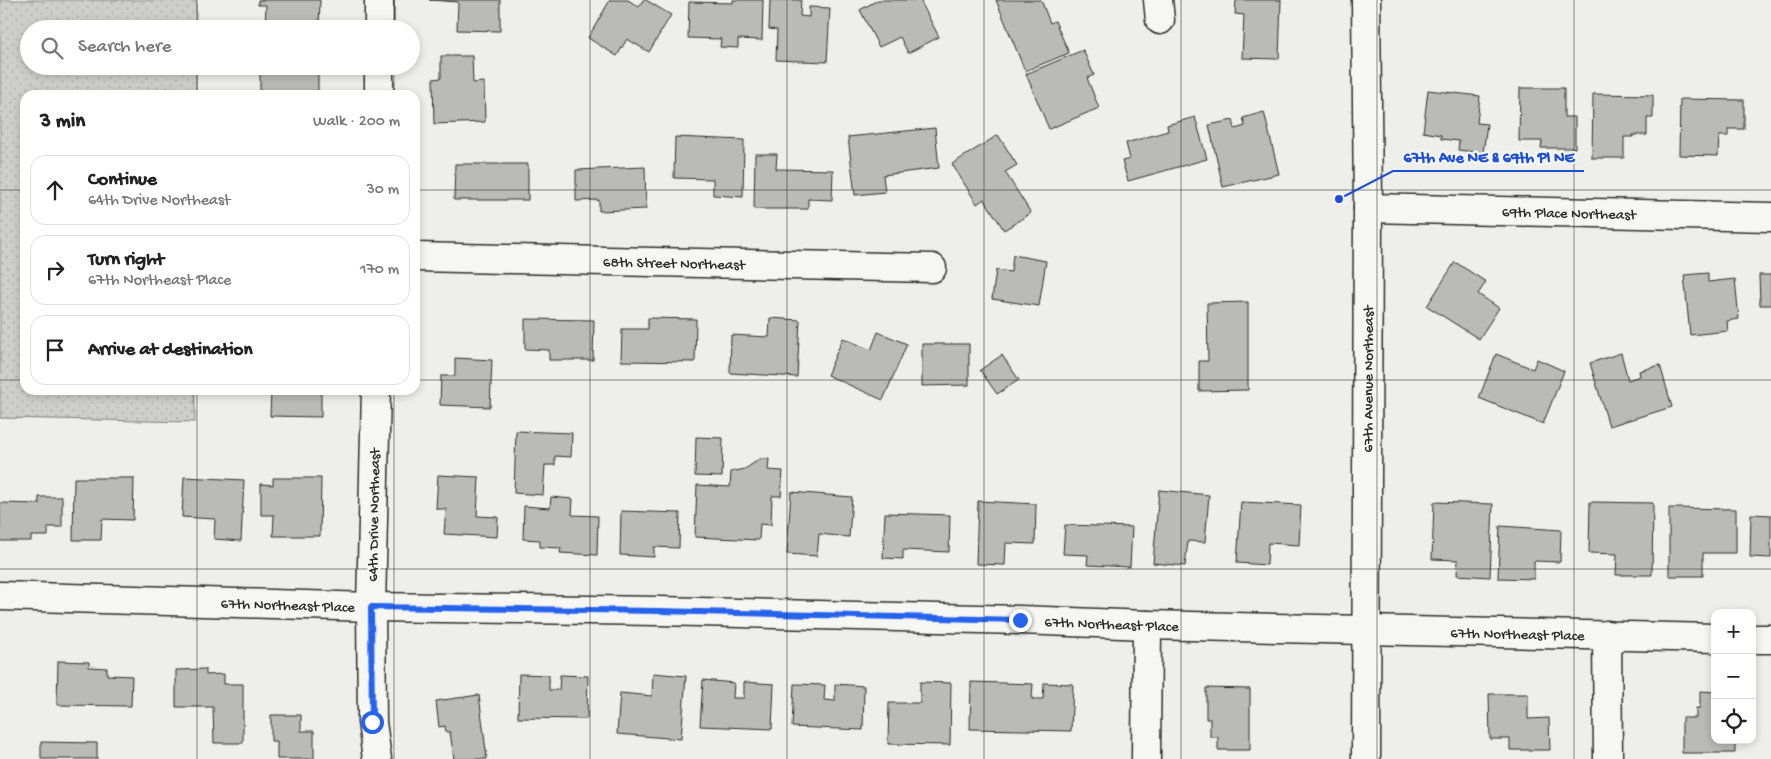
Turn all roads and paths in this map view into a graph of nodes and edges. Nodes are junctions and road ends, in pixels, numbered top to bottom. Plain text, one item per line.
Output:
1 (379, 0) edge
2 (1366, 0) edge
3 (379, 20) edge
4 (379, 75) edge
5 (379, 90) edge
6 (1368, 208) junction
7 (1771, 217) edge
8 (420, 257) edge
9 (932, 268) dead end
10 (376, 395) edge
11 (0, 596) edge
12 (371, 607) junction
13 (1147, 625) junction
14 (1367, 629) junction
15 (1607, 635) junction
16 (1711, 638) edge
17 (1756, 638) edge
18 (1771, 639) edge
19 (377, 759) edge
20 (1146, 759) edge
21 (1366, 759) edge
22 (1608, 759) edge

1 - 3 street
2 - 6 street, 67th Avenue Northeast
4 - 5 street
6 - 7 street, 69th Place Northeast
6 - 14 street, 67th Avenue Northeast
8 - 9 street, 68th Street Northeast
10 - 12 street, 64th Drive Northeast
11 - 12 street, 67th Northeast Place
12 - 13 street, 67th Northeast Place
12 - 19 street, 64th Drive Northeast
13 - 14 street, 67th Northeast Place
13 - 20 street
14 - 15 street, 67th Northeast Place
14 - 21 street, 67th Avenue Northeast
15 - 16 street, 67th Northeast Place
15 - 22 street
17 - 18 street

